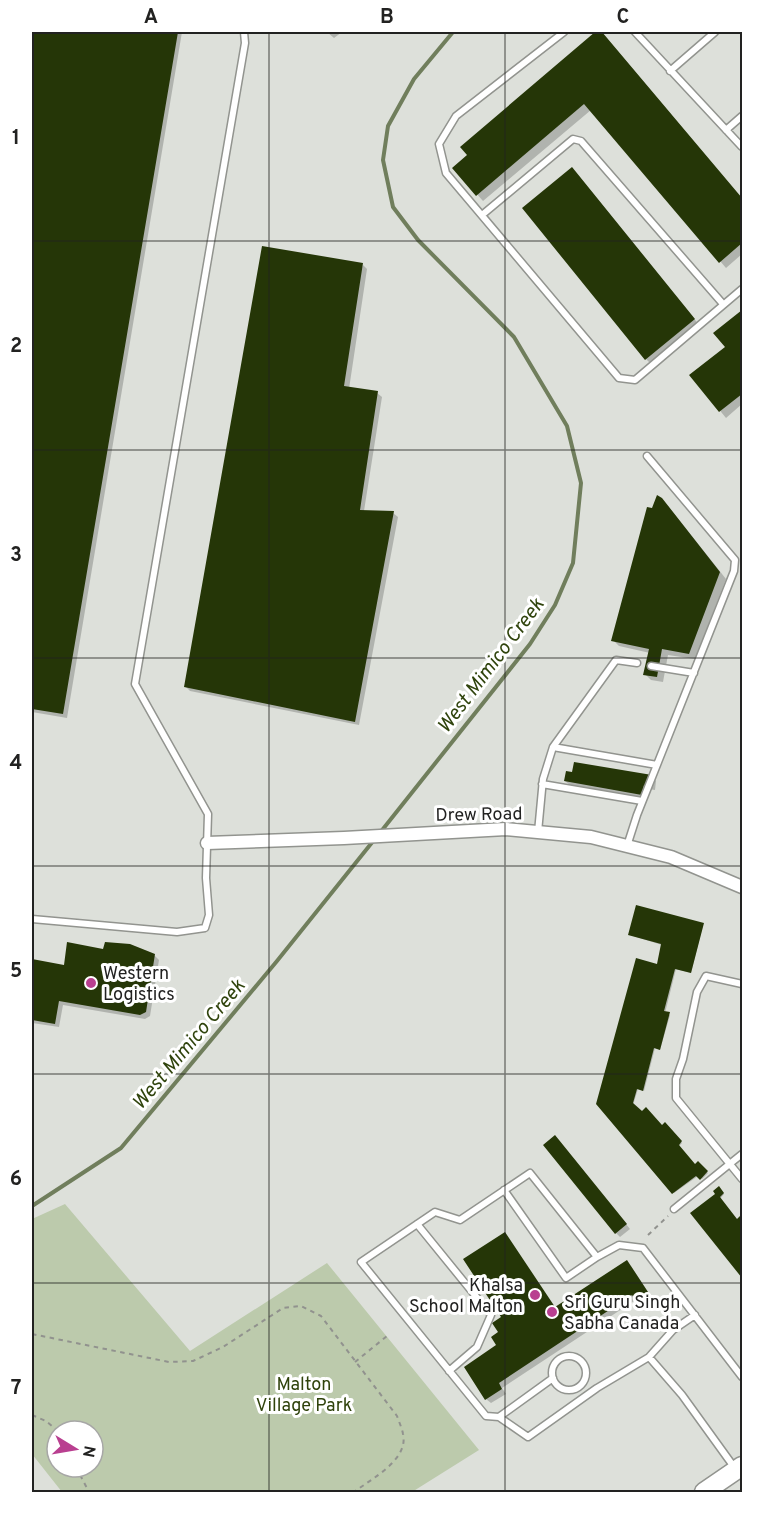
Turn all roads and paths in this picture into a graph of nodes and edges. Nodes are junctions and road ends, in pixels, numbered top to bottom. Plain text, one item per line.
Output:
1 (244, 32) edge
2 (564, 32) edge
3 (635, 32) edge
4 (715, 32) edge
5 (670, 71) junction
6 (742, 116) edge
7 (726, 130) junction
8 (742, 147) edge
9 (482, 215) junction
10 (742, 289) edge
11 (723, 304) junction
12 (647, 456) dead end
13 (637, 663) dead end
14 (651, 666) dead end
15 (694, 673) junction
16 (553, 747) junction
17 (657, 765) junction
18 (543, 784) junction
19 (642, 801) junction
20 (538, 832) junction
21 (207, 843) junction
22 (627, 846) junction
23 (742, 886) edge
24 (32, 919) edge
25 (742, 984) edge
26 (742, 1154) edge
27 (730, 1164) junction
28 (742, 1179) edge
29 (504, 1190) junction
30 (674, 1209) joint
31 (417, 1224) junction
32 (648, 1235) dead end
33 (597, 1257) junction
34 (695, 1315) junction
35 (32, 1334) edge
36 (387, 1336) dead end
37 (649, 1357) junction
38 (355, 1362) junction
39 (449, 1371) junction
40 (742, 1377) edge
41 (553, 1378) junction
42 (584, 1382) junction
43 (597, 1388) junction
44 (499, 1418) junction
45 (740, 1472) edge
46 (354, 1492) edge
47 (704, 1492) edge

1 - 21 lane
2 - 9 lane
3 - 5 lane
4 - 5 lane
5 - 7 lane
6 - 7 lane
7 - 8 lane
9 - 11 lane
9 - 11 lane
10 - 11 lane
12 - 15 lane
13 - 16 lane
14 - 15 lane
15 - 17 lane
16 - 17 lane
16 - 18 lane
17 - 19 lane
18 - 19 lane
18 - 20 lane
19 - 22 lane
20 - 21 street, Drew Road
20 - 22 street, Drew Road
21 - 24 lane
22 - 23 street, Drew Road
25 - 27 lane
26 - 27 lane
27 - 28 lane
27 - 30 lane
29 - 31 lane
29 - 33 lane
29 - 33 lane
30 - 32 path
31 - 39 lane
31 - 39 lane
33 - 34 lane
34 - 37 lane
34 - 40 lane
35 - 38 path
36 - 38 path
37 - 43 lane
37 - 45 lane
38 - 46 path
39 - 44 lane
41 - 42 lane
41 - 42 lane
41 - 44 lane
42 - 43 lane
43 - 44 lane
45 - 47 main road

